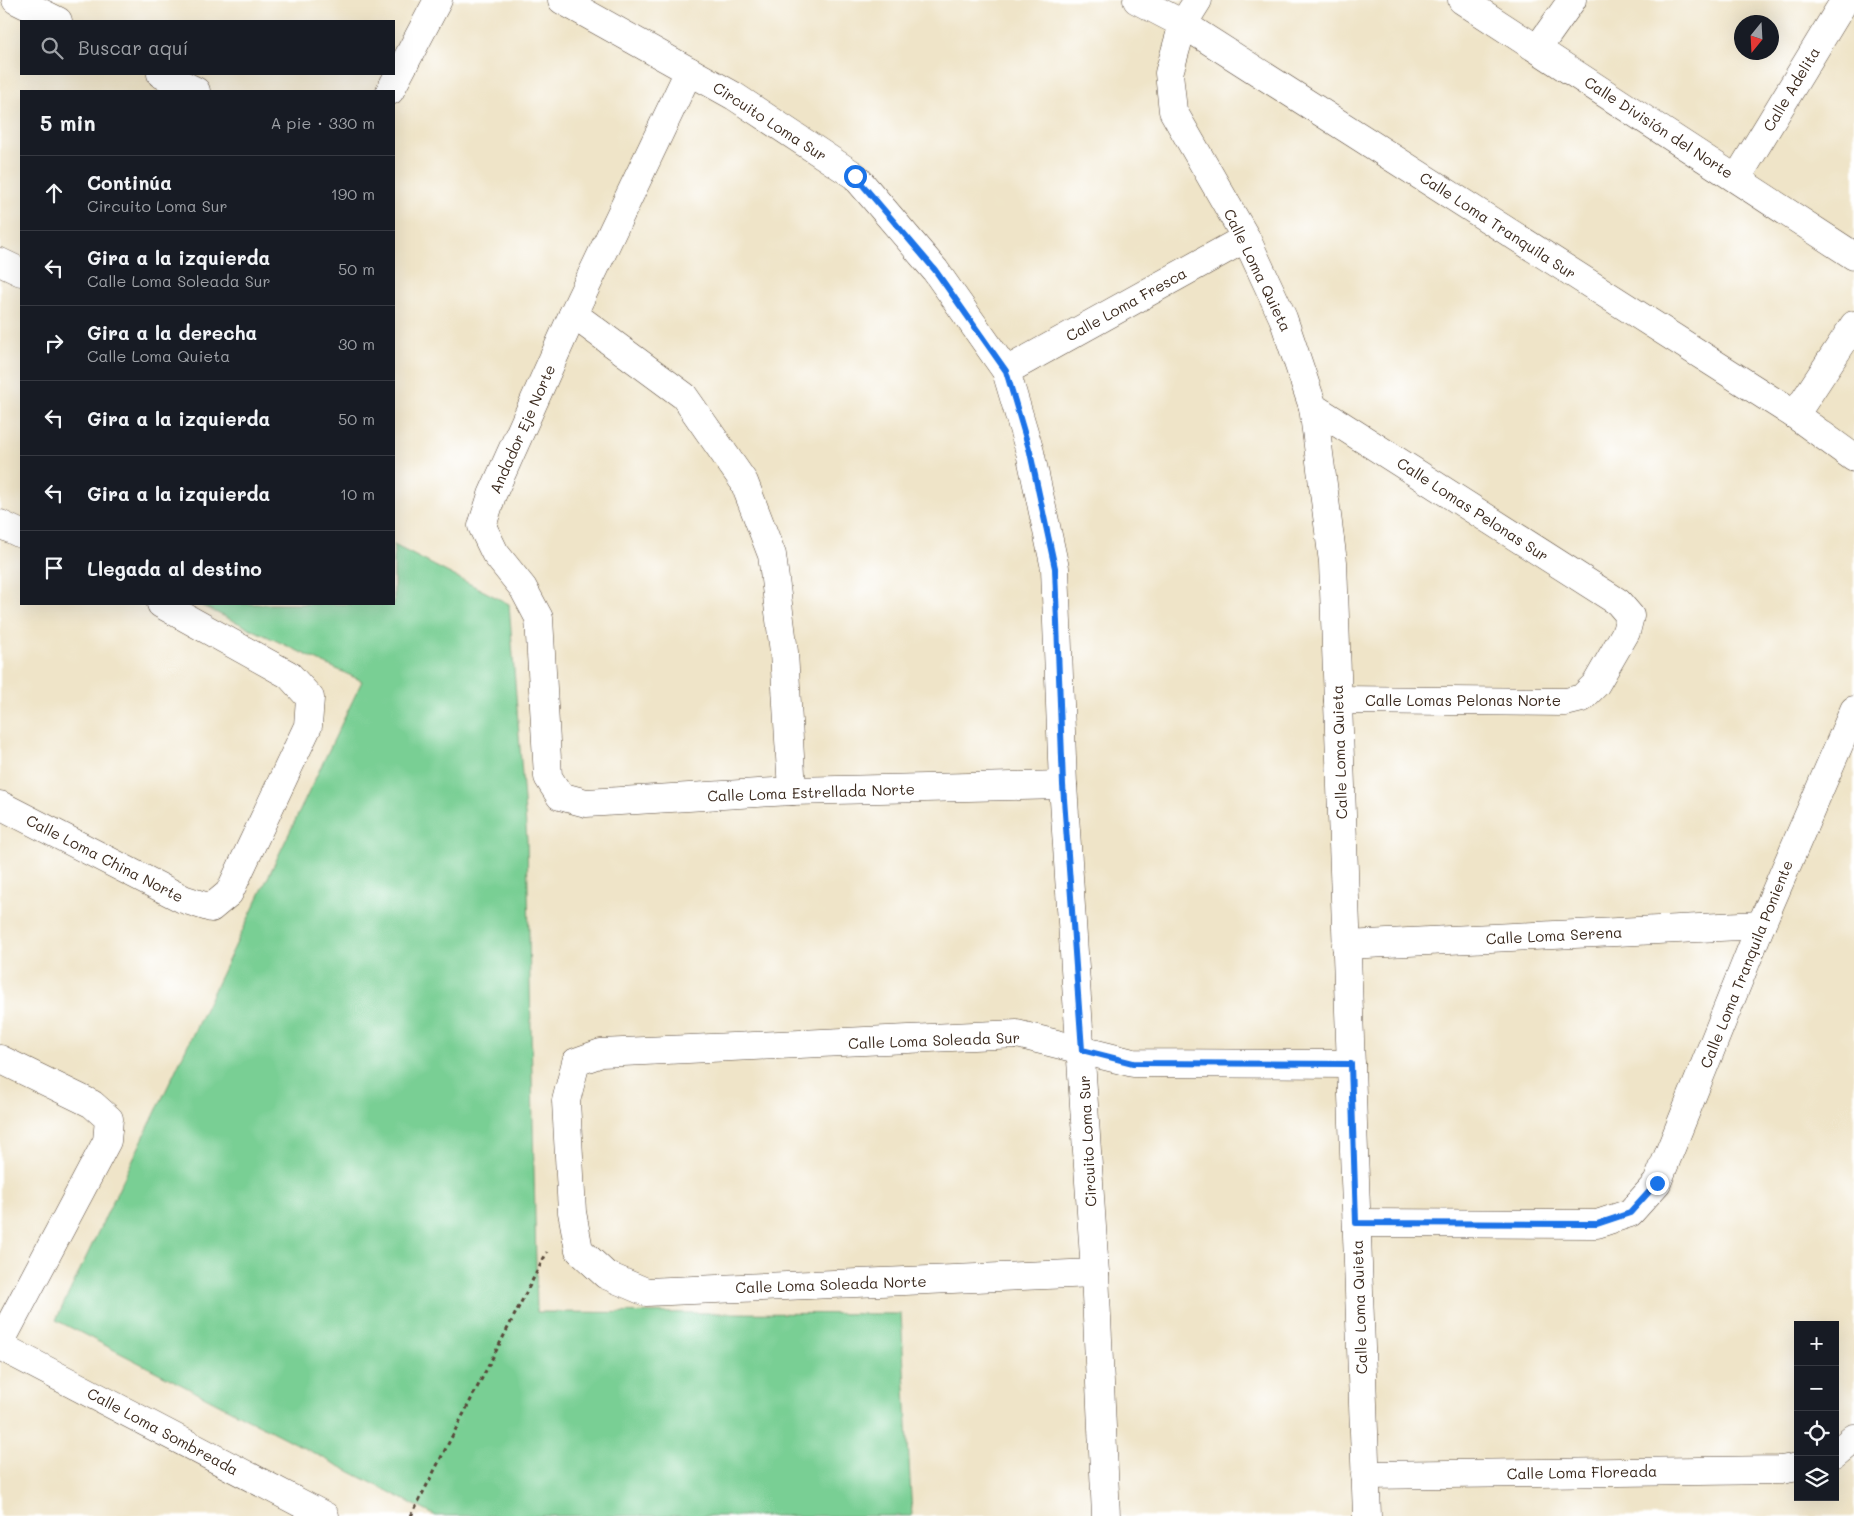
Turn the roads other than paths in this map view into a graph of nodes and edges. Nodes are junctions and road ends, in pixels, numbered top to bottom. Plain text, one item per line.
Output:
1 (16, 0) edge
2 (438, 0) edge
3 (562, 0) edge
4 (1137, 0) edge
5 (1198, 0) edge
6 (1462, 0) edge
7 (1572, 0) edge
8 (1846, 0) edge
9 (56, 20) edge
10 (1183, 24) junction
11 (1538, 48) junction
12 (689, 71) junction
13 (164, 75) edge
14 (194, 90) edge
15 (391, 90) edge
16 (1738, 178) junction
17 (1246, 238) junction
18 (1854, 256) edge
19 (0, 262) edge
20 (20, 272) edge
21 (573, 314) junction
22 (1854, 325) edge
23 (1006, 371) junction
24 (1313, 407) junction
25 (1795, 415) junction
26 (1854, 458) edge
27 (0, 524) edge
28 (20, 534) edge
29 (164, 605) edge
30 (1630, 616) joint
31 (1338, 700) junction
32 (1854, 710) edge
33 (1063, 785) junction
34 (792, 791) junction
35 (560, 796) joint
36 (0, 806) edge
37 (1761, 925) junction
38 (1346, 945) junction
39 (1082, 1050) junction
40 (0, 1059) edge
41 (1351, 1064) junction
42 (1356, 1223) junction
43 (579, 1250) joint
44 (1095, 1273) junction
45 (0, 1344) edge
46 (1854, 1438) edge
47 (1839, 1451) edge
48 (1794, 1468) edge
49 (1365, 1475) junction
50 (325, 1516) edge
51 (1106, 1516) edge
52 (1367, 1516) edge

1 - 9 street
2 - 15 street
3 - 12 street, Circuito Loma Sur
4 - 10 street, Calle Loma Tranquila Sur
5 - 10 street, Calle Loma Quieta
6 - 11 street, Calle División del Norte
7 - 11 street
8 - 16 street, Calle Adelita
10 - 17 street, Calle Loma Quieta
10 - 25 street, Calle Loma Tranquila Sur
11 - 16 street, Calle División del Norte
12 - 21 street, Andador Eje Norte
12 - 23 street, Circuito Loma Sur
13 - 14 street
16 - 18 street, Calle División del Norte
17 - 23 street, Calle Loma Fresca
17 - 24 street, Calle Loma Quieta
19 - 20 street
21 - 34 street
21 - 35 street, Andador Eje Norte
22 - 25 street
23 - 33 street, Circuito Loma Sur
24 - 30 street, Calle Lomas Pelonas Sur
24 - 31 street, Calle Loma Quieta
25 - 26 street, Calle Loma Tranquila Sur
27 - 28 street
29 - 36 street, Calle Loma China Norte
30 - 31 street, Calle Lomas Pelonas Norte
31 - 38 street, Calle Loma Quieta
32 - 37 street, Calle Loma Tranquila Poniente
33 - 34 street, Calle Loma Estrellada Norte
33 - 39 street, Circuito Loma Sur
34 - 35 street, Calle Loma Estrellada Norte
37 - 38 street, Calle Loma Serena
37 - 42 street, Calle Loma Tranquila Poniente
38 - 41 street, Calle Loma Quieta
39 - 41 street, Calle Loma Soleada Sur
39 - 43 street, Calle Loma Soleada Sur
39 - 44 street, Circuito Loma Sur
40 - 45 street
41 - 42 street, Calle Loma Quieta
42 - 49 street, Calle Loma Quieta
43 - 44 street, Calle Loma Soleada Norte
44 - 51 street, Circuito Loma Sur
45 - 50 street, Calle Loma Sombreada
46 - 47 street
48 - 49 street, Calle Loma Floreada
49 - 52 street, Calle Loma Quieta

